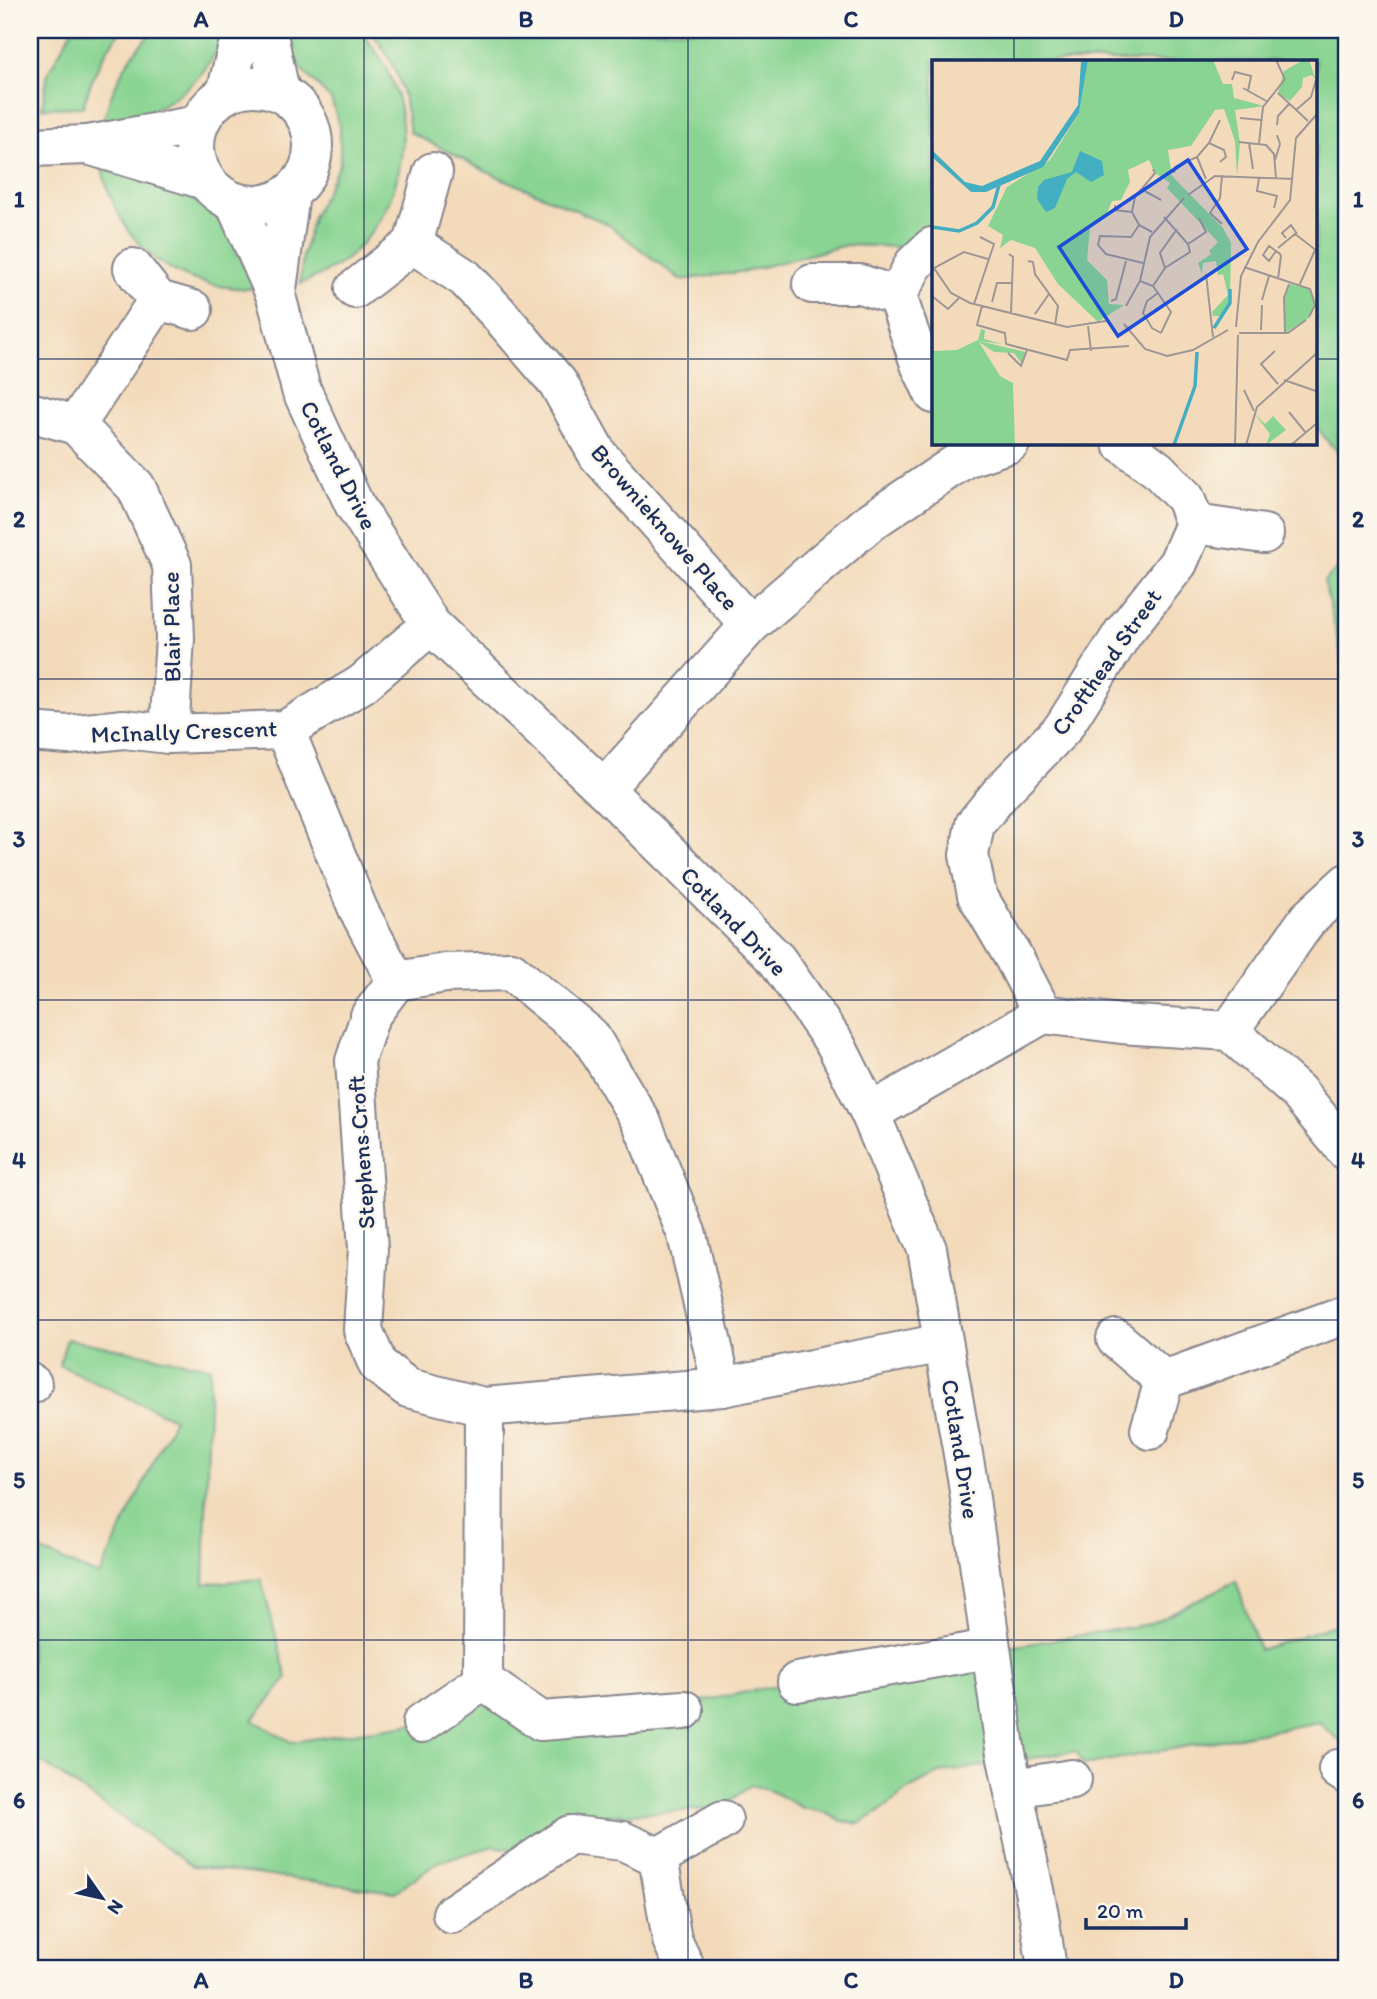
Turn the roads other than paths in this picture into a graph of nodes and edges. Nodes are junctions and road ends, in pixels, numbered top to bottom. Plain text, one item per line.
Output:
1 (242, 30) edge
2 (267, 30) edge
3 (280, 92) junction
4 (226, 93) junction
5 (198, 125) junction
6 (88, 145) junction
7 (30, 147) edge
8 (433, 172) dead end
9 (205, 180) junction
10 (290, 194) junction
11 (235, 203) junction
12 (413, 244) junction
13 (932, 247) dead end
14 (133, 268) dead end
15 (812, 284) dead end
16 (355, 289) dead end
17 (276, 296) junction
18 (897, 296) junction
19 (932, 390) edge
20 (30, 412) edge
21 (76, 425) junction
22 (1003, 444) edge
23 (1123, 444) edge
24 (961, 450) edge
25 (1195, 524) junction
26 (1264, 534) dead end
27 (431, 625) junction
28 (750, 625) junction
29 (285, 730) junction
30 (30, 732) edge
31 (169, 734) junction
32 (604, 789) junction
33 (1347, 883) edge
34 (396, 981) junction
35 (1043, 1014) junction
36 (1229, 1031) junction
37 (870, 1113) junction
38 (1347, 1152) edge
39 (1347, 1314) edge
40 (1116, 1339) dead end
41 (943, 1343) junction
42 (1164, 1380) junction
43 (722, 1387) junction
44 (484, 1407) junction
45 (1150, 1430) dead end
46 (989, 1649) junction
47 (483, 1681) junction
48 (797, 1682) dead end
49 (684, 1710) dead end
50 (422, 1723) dead end
51 (1072, 1779) dead end
52 (1013, 1788) junction
53 (723, 1820) dead end
54 (658, 1857) junction
55 (452, 1914) dead end
56 (686, 1969) edge
57 (1047, 1969) edge

1 - 4 street
2 - 3 street
3 - 4 street
3 - 10 street, Cotland Drive
4 - 5 street
5 - 6 street
5 - 9 street
6 - 7 street
6 - 9 street
8 - 12 street
9 - 11 street, Cotland Drive
10 - 11 street
10 - 17 street, Cotland Drive
11 - 17 street, Cotland Drive
12 - 16 street
12 - 28 street, Brownieknowe Place
13 - 18 street
14 - 21 street
15 - 18 street
17 - 27 street, Cotland Drive
18 - 19 street
20 - 21 street
21 - 31 street, Blair Place
22 - 24 street
23 - 25 street
24 - 28 street
25 - 26 street
25 - 35 street, Crofthead Street
27 - 29 street, McInally Crescent
27 - 32 street, Cotland Drive
28 - 32 street
29 - 31 street, McInally Crescent
29 - 34 street
30 - 31 street, McInally Crescent
32 - 37 street, Cotland Drive
33 - 36 street
34 - 43 street
34 - 44 street, Stephens Croft
35 - 36 street
35 - 37 street
36 - 38 street
37 - 41 street, Cotland Drive
39 - 42 street
40 - 42 street
41 - 43 street, Stephens Croft
41 - 46 street, Cotland Drive
42 - 45 street
43 - 44 street, Stephens Croft
44 - 47 street
46 - 48 street
46 - 52 street, Cotland Drive
47 - 49 street
47 - 50 street
51 - 52 street
52 - 57 street, Cotland Drive
53 - 54 street
54 - 55 street
54 - 56 street

